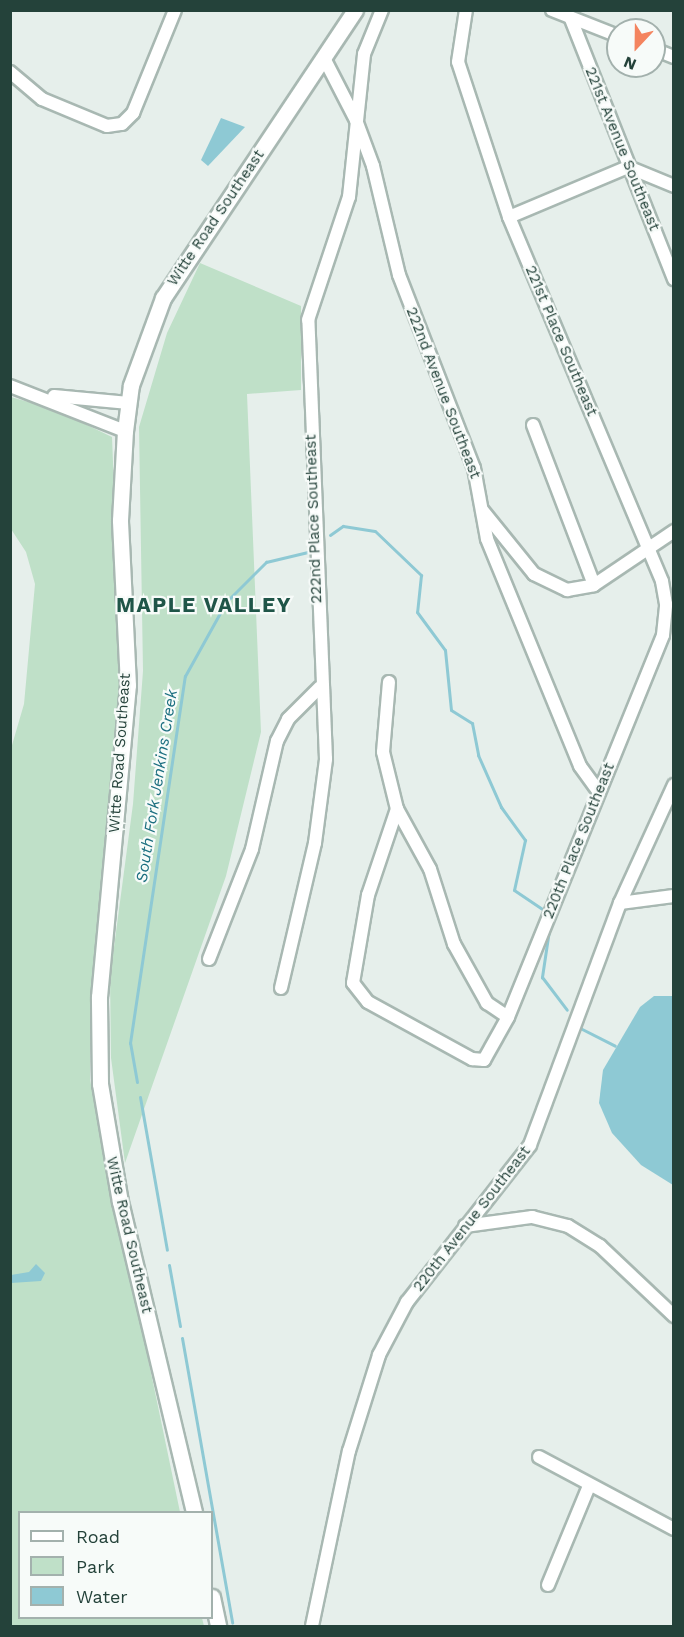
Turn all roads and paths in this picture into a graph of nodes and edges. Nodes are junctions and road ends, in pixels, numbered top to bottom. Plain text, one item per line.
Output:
1 (175, 10) edge
2 (355, 10) edge
3 (382, 10) edge
4 (466, 10) edge
5 (552, 10) edge
6 (571, 19) junction
7 (606, 32) edge
8 (325, 60) junction
9 (10, 72) edge
10 (356, 120) junction
11 (628, 167) junction
12 (674, 186) edge
13 (509, 217) junction
14 (674, 279) edge
15 (10, 386) edge
16 (41, 395) junction
17 (129, 403) junction
18 (533, 424) dead end
19 (125, 431) junction
20 (482, 510) junction
21 (674, 531) edge
22 (650, 551) junction
23 (594, 585) junction
24 (665, 618) joint
25 (389, 682) dead end
26 (320, 687) junction
27 (674, 786) edge
28 (599, 792) junction
29 (397, 808) junction
30 (674, 820) edge
31 (658, 823) junction
32 (674, 896) edge
33 (620, 903) junction
34 (209, 959) dead end
35 (281, 988) dead end
36 (508, 1017) junction
37 (465, 1226) junction
38 (674, 1316) edge
39 (540, 1457) dead end
40 (588, 1486) junction
41 (194, 1511) edge
42 (674, 1529) edge
43 (548, 1585) dead end
44 (213, 1602) edge
45 (218, 1626) edge
46 (312, 1626) edge

1 - 9 street
2 - 8 street, Witte Road Southeast
3 - 10 street, 222nd Place Southeast
4 - 13 street, 221st Place Southeast
5 - 6 street
6 - 7 street
6 - 11 street, 221st Avenue Southeast
8 - 10 street
8 - 17 street, Witte Road Southeast
10 - 20 street, 222nd Avenue Southeast
10 - 26 street, 222nd Place Southeast
11 - 12 street
11 - 13 street
11 - 14 street, 221st Avenue Southeast
13 - 22 street, 221st Place Southeast
15 - 16 street
16 - 17 street
16 - 19 street
17 - 19 street, Witte Road Southeast
18 - 23 street
19 - 41 street, Witte Road Southeast
20 - 23 street
20 - 28 street, 222nd Avenue Southeast
21 - 22 street
22 - 23 street
22 - 24 street, 221st Place Southeast
24 - 28 street, 220th Place Southeast
25 - 29 street
26 - 34 street
26 - 35 street, 222nd Place Southeast
27 - 31 street, 220th Avenue Southeast
28 - 36 street, 220th Place Southeast
29 - 36 street
29 - 36 street, 220th Place Southeast
30 - 31 street
31 - 33 street, 220th Avenue Southeast
32 - 33 street
33 - 37 street, 220th Avenue Southeast
37 - 38 street
37 - 46 street, 220th Avenue Southeast
39 - 40 street
40 - 42 street
40 - 43 street
44 - 45 street

